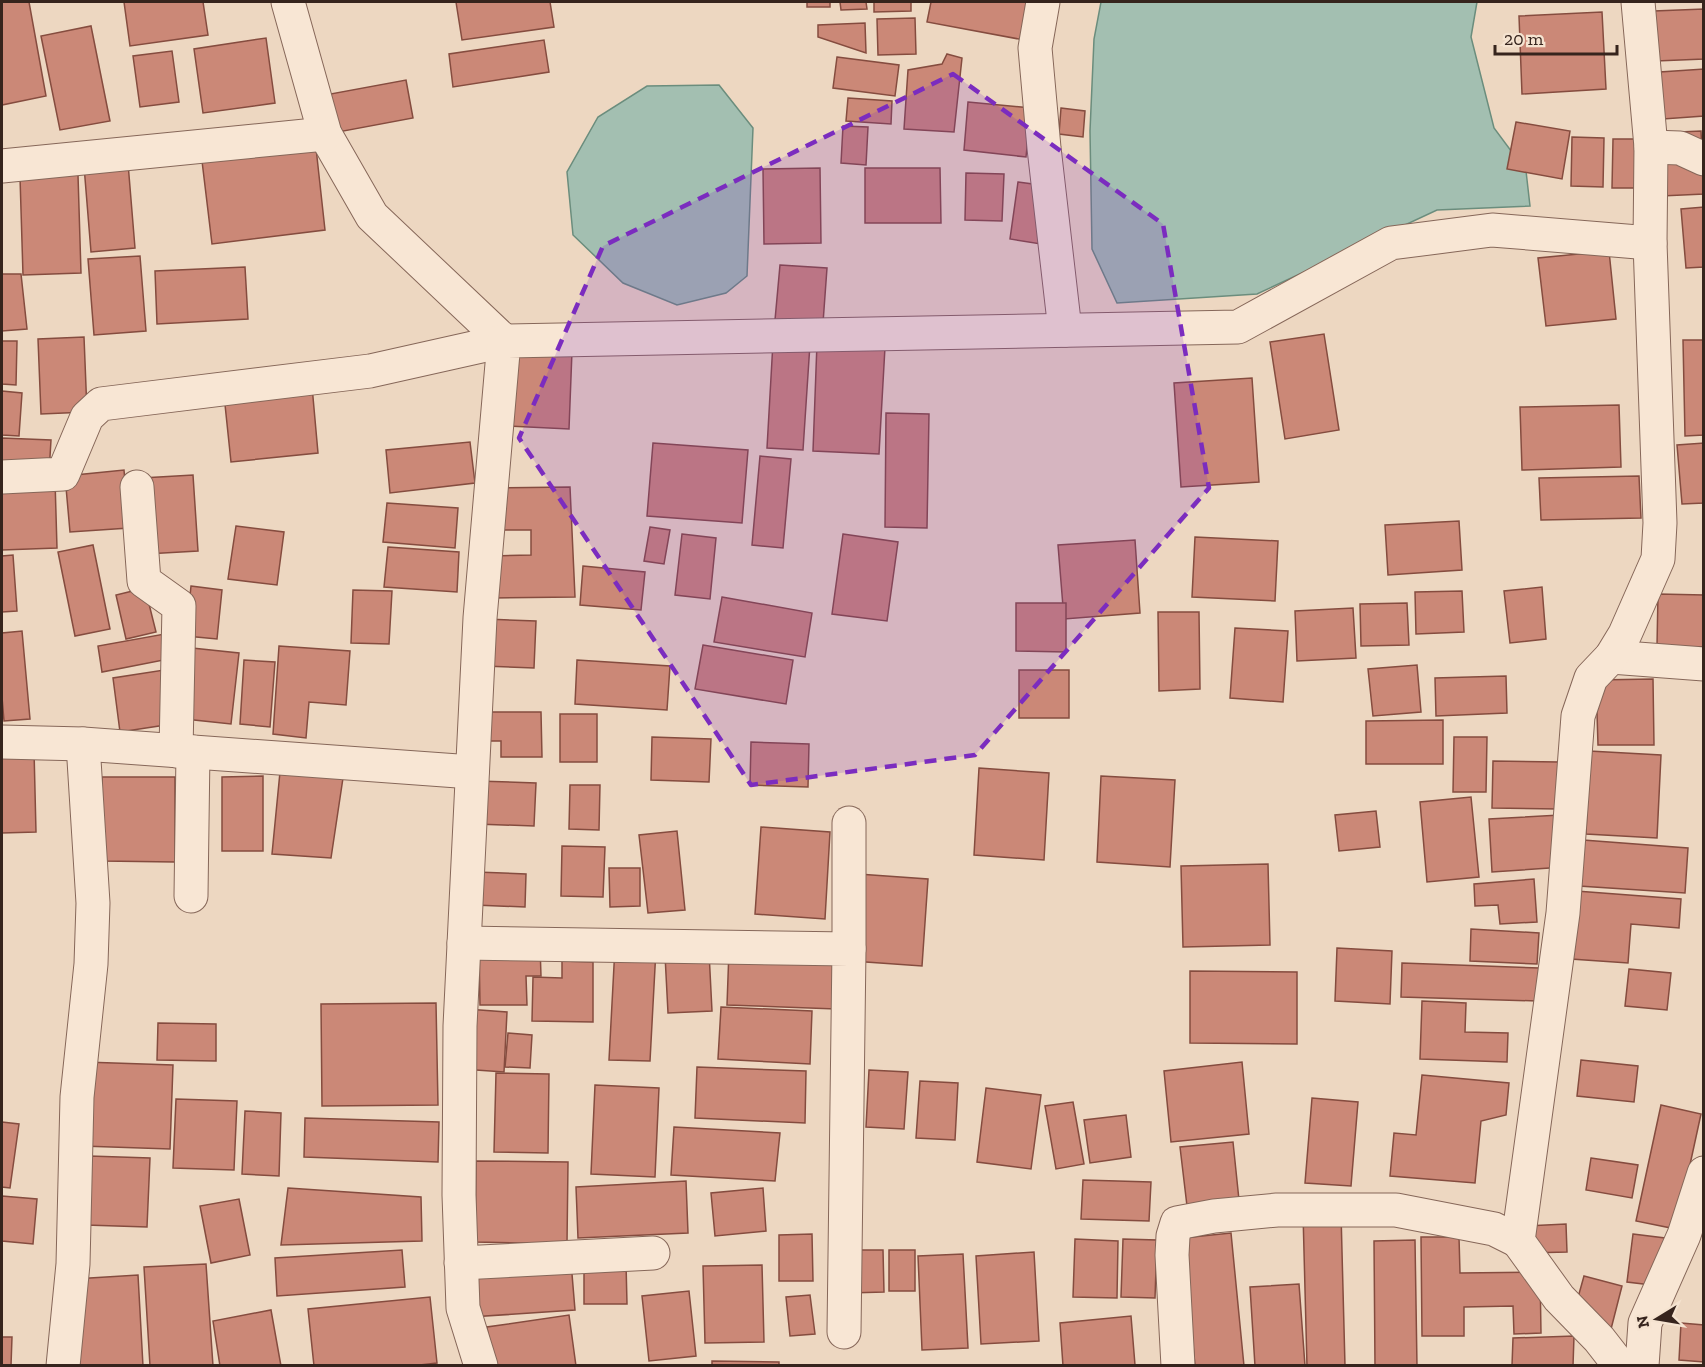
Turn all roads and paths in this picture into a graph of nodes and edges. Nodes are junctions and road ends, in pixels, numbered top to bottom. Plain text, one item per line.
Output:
1 (288, 2) edge
2 (1043, 2) edge
3 (1638, 2) edge
4 (325, 134) junction
5 (1651, 147) junction
6 (1704, 159) edge
7 (2, 166) edge
8 (1650, 243) junction
9 (1065, 330) junction
10 (504, 341) junction
11 (2, 477) edge
12 (137, 487) dead end
13 (1611, 657) junction
14 (1704, 664) edge
15 (2, 742) edge
16 (83, 744) junction
17 (184, 751) junction
18 (472, 772) junction
19 (849, 824) dead end
20 (191, 896) dead end
21 (464, 943) junction
22 (849, 949) junction
23 (1704, 1173) edge
24 (1518, 1240) junction
25 (653, 1253) dead end
26 (461, 1263) junction
27 (844, 1332) dead end
28 (63, 1365) edge
29 (481, 1365) edge
30 (1178, 1365) edge
31 (1620, 1365) edge
32 (1642, 1365) edge

1 - 4 street
2 - 9 street
3 - 5 street
4 - 7 street
4 - 10 street
5 - 6 street
5 - 8 street
8 - 9 street
8 - 13 street
9 - 10 street
10 - 11 street
10 - 18 street
12 - 17 street
13 - 14 street
13 - 24 street
15 - 16 street
16 - 17 street
16 - 28 street
17 - 18 street
17 - 20 street
18 - 21 street
19 - 22 street
21 - 22 street
21 - 26 street
22 - 27 street
23 - 32 street
24 - 30 street
24 - 31 street
25 - 26 street
26 - 29 street

